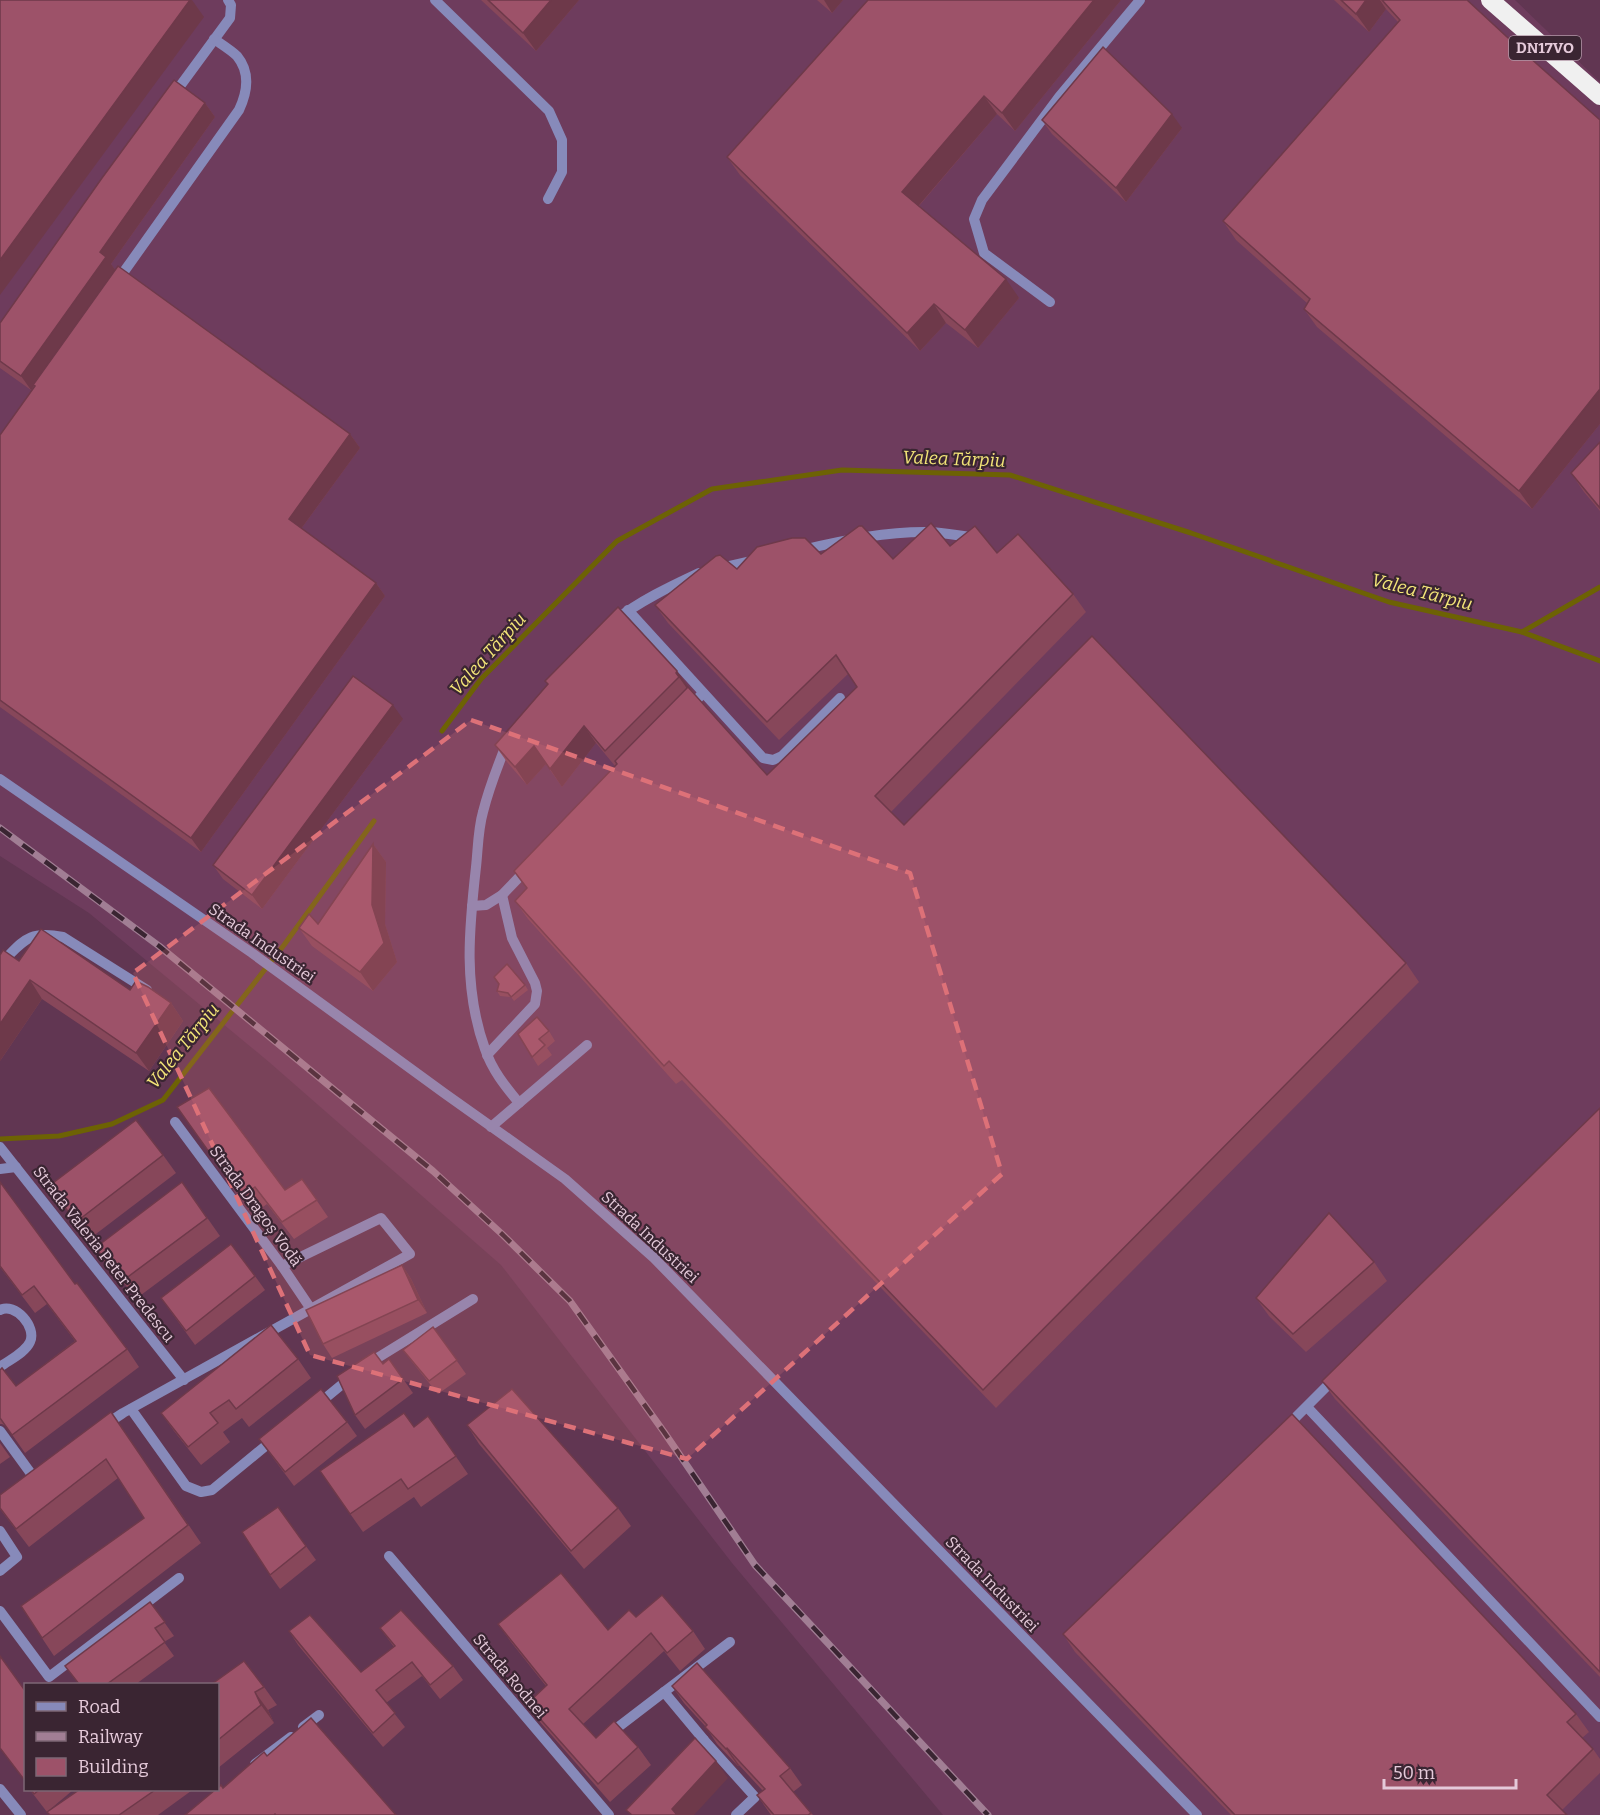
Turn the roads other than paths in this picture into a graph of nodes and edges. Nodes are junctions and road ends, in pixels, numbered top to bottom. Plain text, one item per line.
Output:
1 (228, 0) edge
2 (435, 0) edge
3 (1140, 0) edge
4 (1490, 0) edge
5 (214, 39) junction
6 (1600, 96) edge
7 (166, 105) edge
8 (548, 199) dead end
9 (111, 290) edge
10 (1050, 302) dead end
11 (978, 538) edge
12 (790, 553) edge
13 (769, 557) edge
14 (628, 610) junction
15 (603, 630) edge
16 (703, 693) junction
17 (840, 698) dead end
18 (678, 718) edge
19 (512, 733) edge
20 (0, 779) edge
21 (536, 861) edge
22 (502, 895) junction
23 (472, 906) junction
24 (0, 964) edge
25 (160, 998) edge
26 (587, 1045) dead end
27 (487, 1055) junction
28 (519, 1103) junction
29 (175, 1122) edge
30 (491, 1127) junction
31 (2, 1149) edge
32 (16, 1167) junction
33 (0, 1169) edge
34 (282, 1266) junction
35 (473, 1299) dead end
36 (311, 1309) junction
37 (0, 1310) edge
38 (0, 1367) edge
39 (1340, 1373) edge
40 (184, 1380) junction
41 (1307, 1407) junction
42 (131, 1409) junction
43 (309, 1411) edge
44 (0, 1431) edge
45 (96, 1431) edge
46 (282, 1433) edge
47 (1274, 1439) edge
48 (32, 1474) edge
49 (0, 1532) edge
50 (389, 1556) dead end
51 (0, 1571) edge
52 (179, 1578) dead end
53 (0, 1611) edge
54 (730, 1642) dead end
55 (664, 1692) junction
56 (319, 1715) dead end
57 (1600, 1717) edge
58 (617, 1728) edge
59 (704, 1740) junction
60 (687, 1757) edge
61 (244, 1772) edge
62 (2, 1795) edge
63 (602, 1813) edge
64 (21, 1815) edge
65 (736, 1815) edge
66 (1197, 1815) edge

1 - 5 street
2 - 8 street
3 - 10 street
4 - 6 highway, DN17VO
5 - 7 street
5 - 9 street
11 - 12 street
13 - 14 street
14 - 15 street
14 - 16 street
16 - 17 street
16 - 18 street
19 - 23 street
20 - 30 street, Strada Industriei
21 - 22 street
22 - 23 street
22 - 27 street
23 - 27 street
24 - 25 street
26 - 28 street
27 - 28 street
28 - 30 street
29 - 34 street, Strada Dragoș Vodă
30 - 66 street, Strada Industriei
31 - 32 street, Strada Valeria Peter Predescu
32 - 33 street
32 - 40 street, Strada Valeria Peter Predescu
34 - 36 street, Strada Dragoș Vodă
34 - 36 street
35 - 43 street
36 - 40 street
37 - 38 street
39 - 41 street
40 - 42 street
41 - 47 street
41 - 57 street
42 - 45 street
42 - 46 street
44 - 48 street
49 - 51 street
50 - 63 street, Strada Rodnei
52 - 53 street
54 - 55 street
55 - 58 street
55 - 59 street
56 - 61 street
59 - 60 street
59 - 65 street
62 - 64 street

